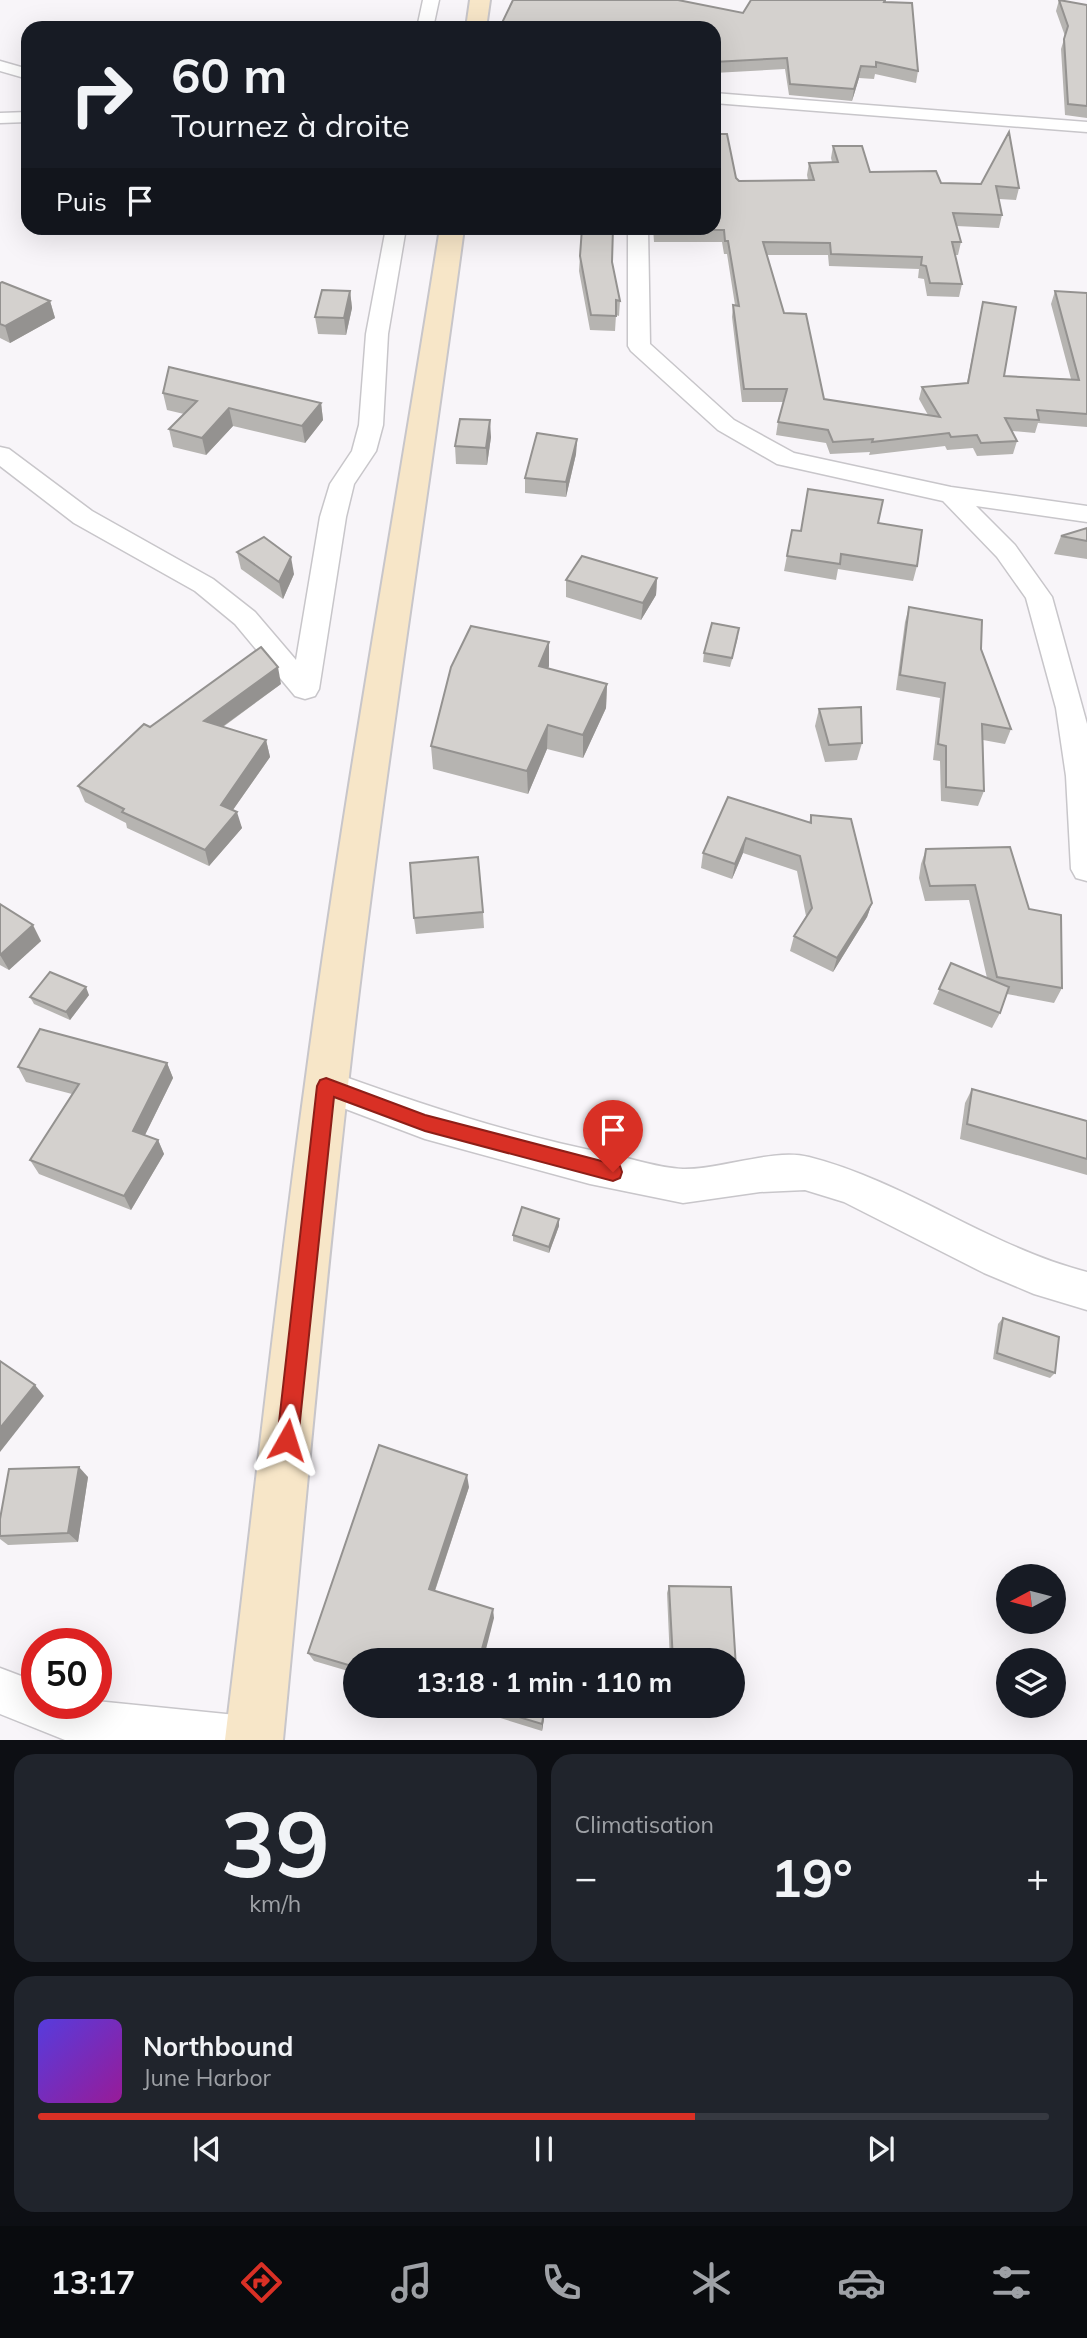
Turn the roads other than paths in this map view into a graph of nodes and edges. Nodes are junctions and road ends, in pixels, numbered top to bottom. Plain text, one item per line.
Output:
1 (431, 0) edge
2 (480, 0) edge
3 (426, 21) edge
4 (477, 21) edge
5 (0, 66) edge
6 (21, 72) edge
7 (721, 99) edge
8 (21, 117) edge
9 (0, 118) edge
10 (1087, 127) edge
11 (395, 235) edge
12 (451, 235) edge
13 (638, 235) edge
14 (0, 454) edge
15 (951, 495) junction
16 (1087, 514) edge
17 (1087, 869) edge
18 (326, 1086) junction
19 (1087, 1291) edge
20 (0, 1691) edge
21 (246, 1740) edge
22 (254, 1740) edge

1 - 3 street
2 - 4 main road
5 - 6 street
7 - 10 street
8 - 9 street
11 - 14 street
12 - 18 main road
13 - 15 street
15 - 16 street
15 - 17 street
18 - 19 street
18 - 22 main road
20 - 21 street

